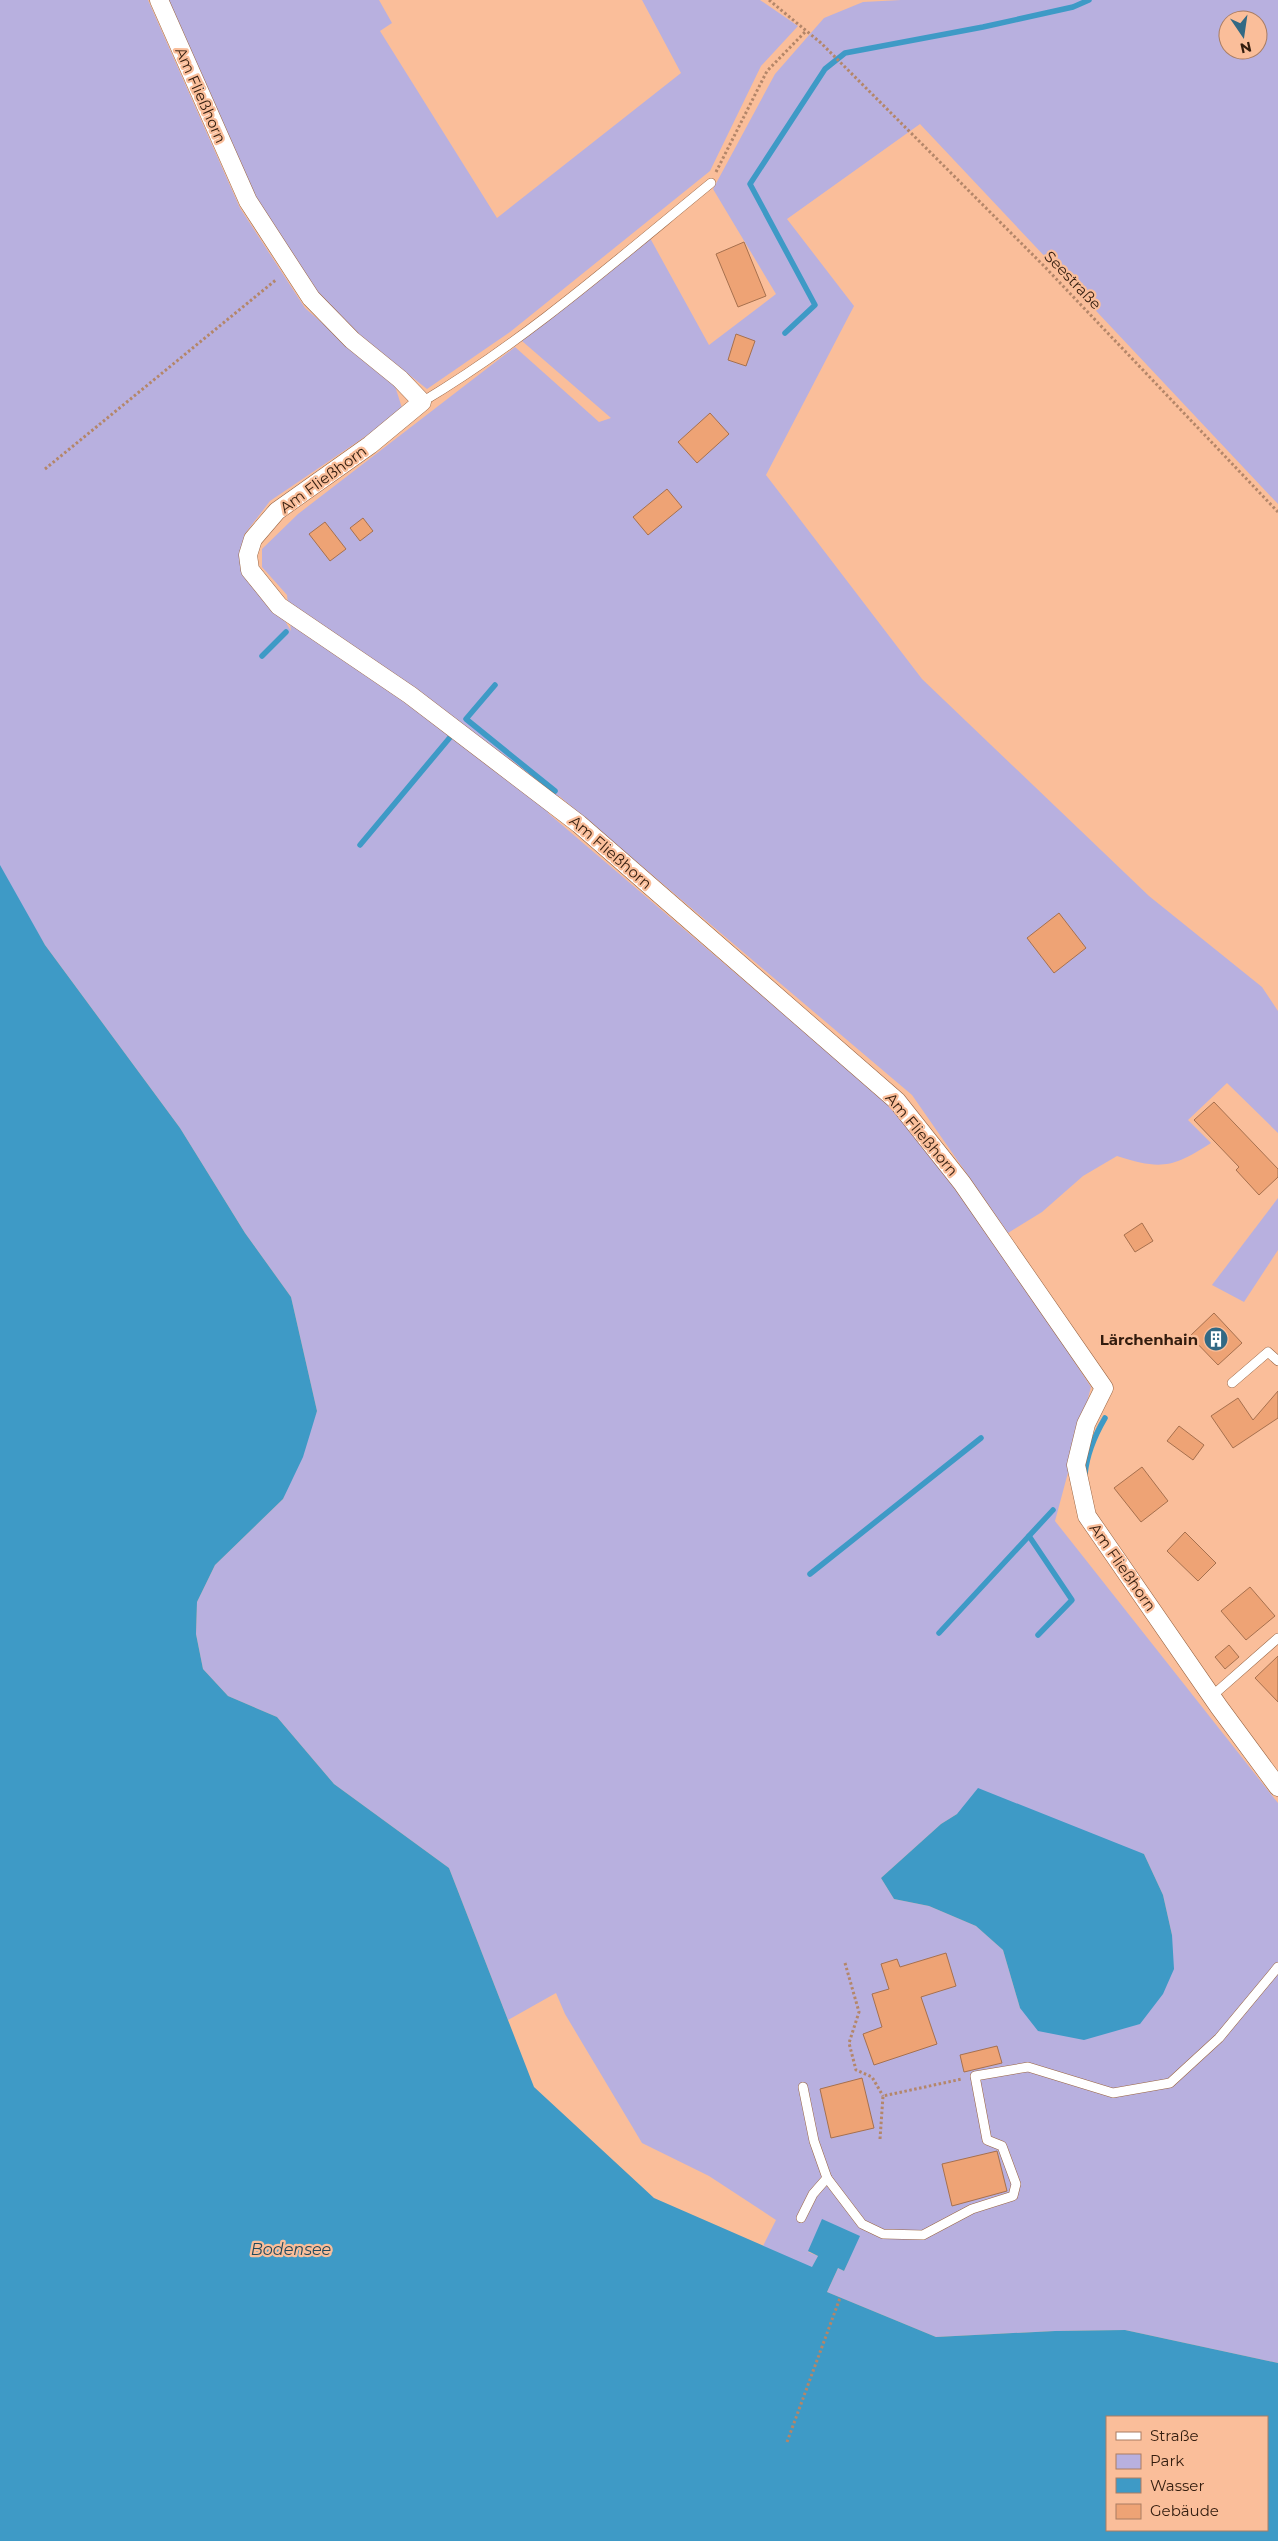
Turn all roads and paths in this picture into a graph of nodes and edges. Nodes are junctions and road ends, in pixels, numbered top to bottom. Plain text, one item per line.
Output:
1 (159, 0) edge
2 (769, 0) edge
3 (806, 31) junction
4 (710, 183) joint
5 (291, 267) junction
6 (422, 402) junction
7 (45, 470) dead end
8 (1278, 512) edge
9 (1278, 1361) edge
10 (1232, 1383) dead end
11 (1278, 1638) edge
12 (1212, 1696) junction
13 (1278, 1787) edge
14 (845, 1963) dead end
15 (1278, 1967) edge
16 (975, 2076) junction
17 (803, 2087) dead end
18 (883, 2096) junction
19 (880, 2140) dead end
20 (827, 2178) junction
21 (801, 2218) dead end
22 (840, 2298) dead end
23 (787, 2442) dead end

1 - 5 street, Am Fließhorn
2 - 3 path, Seestraße
3 - 4 path
3 - 8 path, Seestraße
4 - 6 lane
5 - 6 street, Am Fließhorn
5 - 7 path
6 - 12 street, Am Fließhorn
9 - 10 lane
11 - 12 lane
12 - 13 street, Am Fließhorn
14 - 18 path
15 - 16 lane
16 - 18 path
16 - 20 lane
17 - 20 lane
18 - 19 path
20 - 21 lane
22 - 23 path

